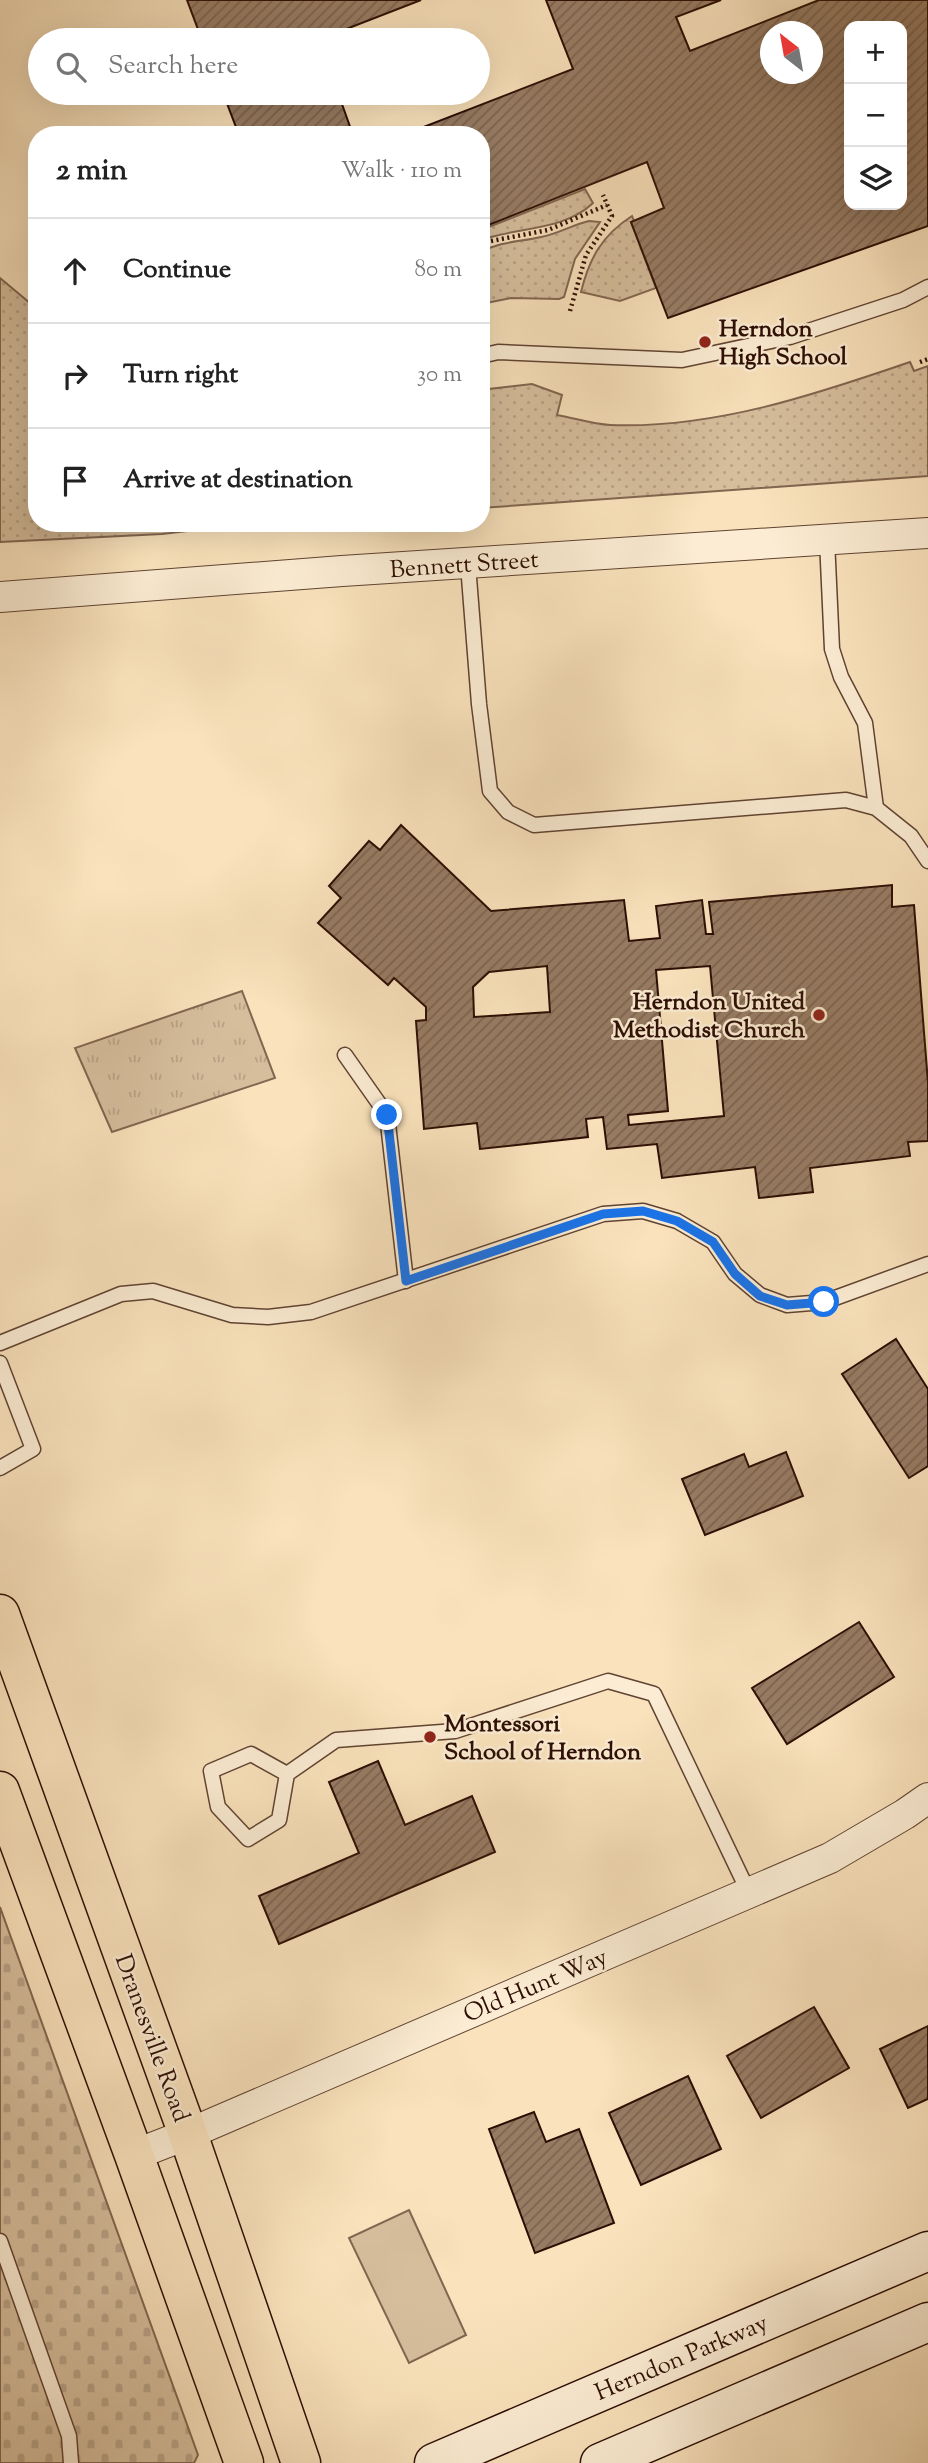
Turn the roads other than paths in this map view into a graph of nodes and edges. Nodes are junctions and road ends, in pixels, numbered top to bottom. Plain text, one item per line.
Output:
1 (928, 287) edge
2 (490, 354) edge
3 (928, 533) edge
4 (827, 540) junction
5 (468, 565) junction
6 (0, 597) edge
7 (876, 808) junction
8 (928, 861) edge
9 (345, 1055) dead end
10 (928, 1264) edge
11 (406, 1281) junction
12 (0, 1343) edge
13 (0, 1363) edge
14 (0, 1468) edge
15 (0, 1614) edge
16 (287, 1774) junction
17 (0, 1791) edge
18 (928, 1798) edge
19 (748, 1893) junction
20 (188, 2134) junction
21 (134, 2155) junction
22 (0, 2241) edge
23 (928, 2251) edge
24 (928, 2322) edge
25 (71, 2463) edge
26 (244, 2463) edge
27 (301, 2463) edge
28 (434, 2463) edge
29 (600, 2463) edge

1 - 2 lane
3 - 4 street, Bennett Street
4 - 5 street, Bennett Street
4 - 7 lane
5 - 6 street, Bennett Street
5 - 7 lane
7 - 8 lane
9 - 11 lane
10 - 11 lane
11 - 12 lane
13 - 14 lane
15 - 20 main road, Dranesville Road
16 - 16 lane
16 - 19 lane
17 - 21 main road
18 - 19 street, Old Hunt Way
19 - 20 street, Old Hunt Way
20 - 21 street, Old Hunt Way
20 - 27 main road, Dranesville Road
21 - 26 main road
22 - 25 lane
23 - 28 main road, Herndon Parkway
24 - 29 main road

